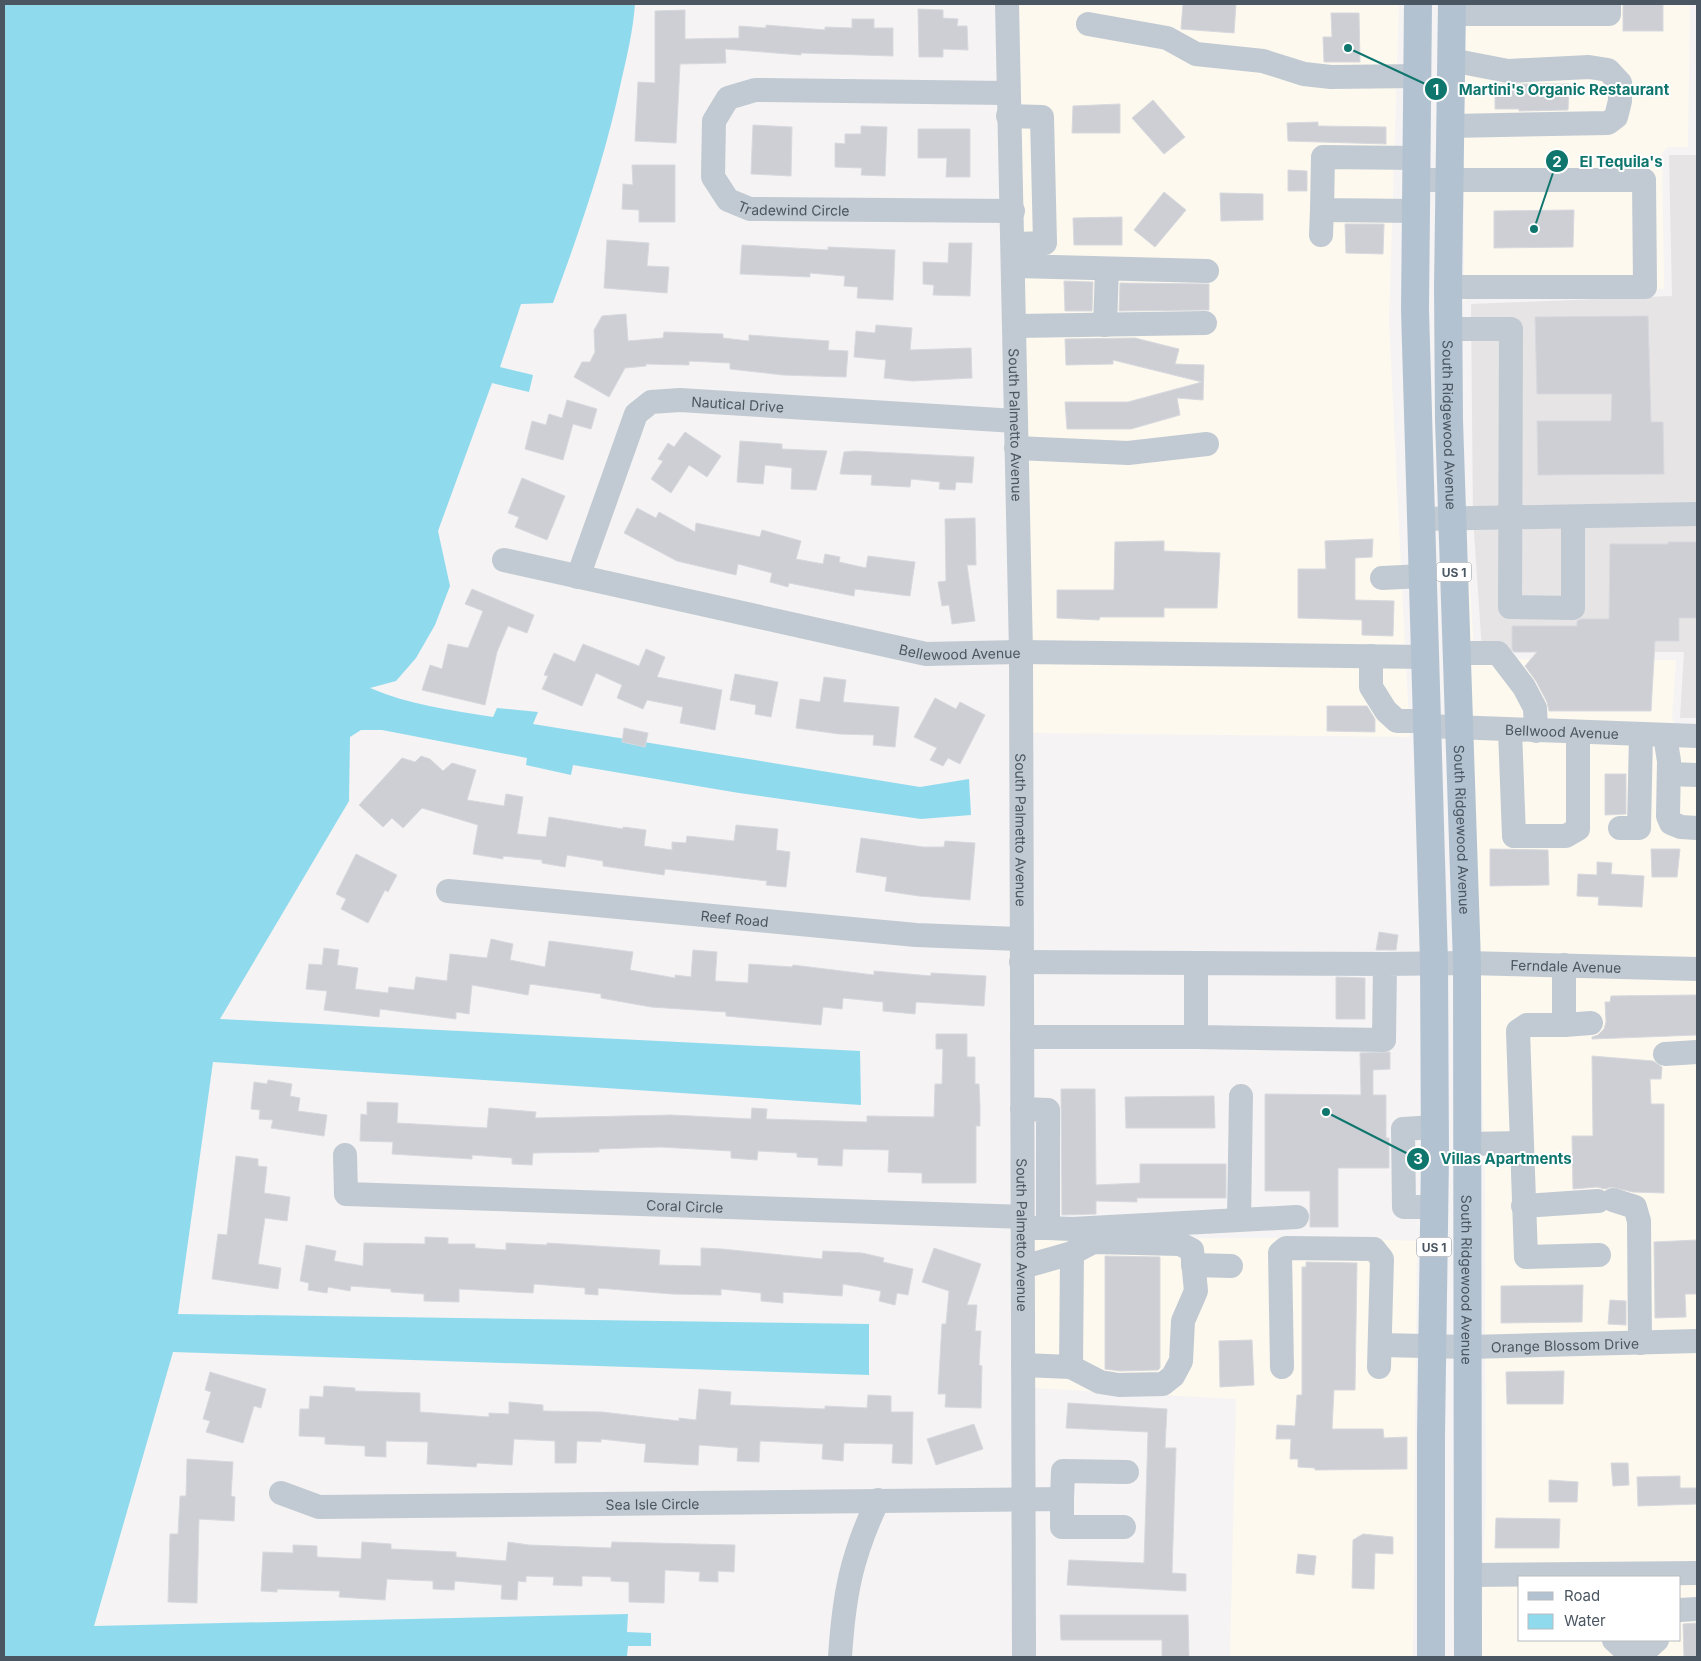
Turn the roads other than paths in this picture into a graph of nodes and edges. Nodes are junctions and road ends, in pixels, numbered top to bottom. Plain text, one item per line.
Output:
1 (1007, 4) edge
2 (1418, 4) edge
3 (1609, 4) edge
4 (1452, 9) edge
5 (1088, 24) dead end
6 (1451, 60) junction
7 (1418, 76) junction
8 (1007, 93) junction
9 (1008, 116) junction
10 (1450, 126) junction
11 (1416, 169) junction
12 (1450, 181) junction
13 (1322, 210) junction
14 (1013, 211) junction
15 (1416, 212) junction
16 (1322, 235) dead end
17 (1013, 255) junction
18 (1107, 269) junction
19 (1207, 271) dead end
20 (1448, 288) junction
21 (1205, 323) dead end
22 (1105, 325) junction
23 (1014, 326) junction
24 (1448, 328) junction
25 (1015, 421) junction
26 (1207, 444) dead end
27 (1016, 448) junction
28 (1697, 514) edge
29 (1573, 517) junction
30 (1510, 518) junction
31 (1421, 519) junction
32 (1452, 519) junction
33 (504, 560) dead end
34 (1423, 576) junction
35 (578, 577) junction
36 (1382, 578) dead end
37 (1021, 652) junction
38 (1456, 653) junction
39 (1371, 656) junction
40 (1425, 657) junction
41 (1427, 723) junction
42 (1459, 728) junction
43 (1510, 730) junction
44 (1536, 731) junction
45 (1578, 733) junction
46 (1641, 735) junction
47 (1665, 736) junction
48 (1697, 736) edge
49 (1669, 774) junction
50 (1697, 775) edge
51 (1620, 828) dead end
52 (1697, 828) edge
53 (448, 891) dead end
54 (1021, 950) junction
55 (1434, 962) junction
56 (1196, 963) junction
57 (1467, 963) junction
58 (1385, 964) junction
59 (1564, 965) junction
60 (1697, 969) edge
61 (1591, 1023) dead end
62 (1564, 1026) junction
63 (1022, 1037) junction
64 (1196, 1037) junction
65 (1697, 1052) edge
66 (1665, 1054) dead end
67 (1241, 1096) dead end
68 (1022, 1109) junction
69 (1520, 1143) junction
70 (1468, 1144) junction
71 (346, 1155) dead end
72 (1523, 1206) junction
73 (1297, 1217) dead end
74 (1239, 1219) junction
75 (1022, 1222) junction
76 (1048, 1228) junction
77 (1072, 1253) junction
78 (1599, 1256) dead end
79 (1193, 1265) junction
80 (1232, 1266) dead end
81 (1023, 1267) junction
82 (1697, 1341) edge
83 (1640, 1343) junction
84 (1433, 1346) junction
85 (1469, 1347) junction
86 (1023, 1365) junction
87 (1071, 1367) junction
88 (1282, 1367) dead end
89 (1127, 1472) dead end
90 (282, 1493) dead end
91 (1024, 1499) junction
92 (1062, 1499) junction
93 (878, 1500) junction
94 (1124, 1527) dead end
95 (1697, 1573) edge
96 (1468, 1575) junction
97 (1613, 1575) edge
98 (1664, 1575) edge
99 (1563, 1576) edge
100 (1697, 1609) edge
101 (1681, 1610) edge
102 (1615, 1641) edge
103 (1651, 1648) edge
104 (840, 1657) edge
105 (1024, 1657) edge
106 (1431, 1657) edge
107 (1468, 1657) edge

1 - 8 street, South Palmetto Avenue
2 - 7 main road, US 1
3 - 4 street
4 - 6 main road, South Ridgewood Avenue / US 1
5 - 7 street
6 - 10 main road, South Ridgewood Avenue / US 1
6 - 10 street
7 - 11 main road, US 1
8 - 9 street, South Palmetto Avenue
8 - 14 street, Tradewind Circle
9 - 14 street, South Palmetto Avenue
9 - 17 street
10 - 12 main road, South Ridgewood Avenue / US 1
11 - 12 street
11 - 13 street
11 - 15 main road, US 1
12 - 20 main road, South Ridgewood Avenue / US 1
12 - 20 street
13 - 15 street
13 - 16 street
14 - 17 street, South Palmetto Avenue
15 - 31 main road, US 1
17 - 18 street
17 - 23 street, South Palmetto Avenue
18 - 19 street
18 - 22 street
20 - 24 main road, South Ridgewood Avenue / US 1
21 - 22 street
22 - 23 street
23 - 25 street, South Palmetto Avenue
24 - 30 street
24 - 32 main road, South Ridgewood Avenue / US 1
25 - 27 street, South Palmetto Avenue
25 - 35 street, Nautical Drive
26 - 27 street
27 - 37 street, South Palmetto Avenue
28 - 29 street
29 - 30 street
29 - 30 street
30 - 32 street
31 - 32 street
31 - 34 main road, US 1
32 - 38 main road, South Ridgewood Avenue / US 1
33 - 35 street, Bellewood Avenue
34 - 36 street
34 - 40 main road, US 1
35 - 37 street, Bellewood Avenue
37 - 39 street, Bellewood Avenue
37 - 54 street, South Palmetto Avenue
38 - 42 main road, South Ridgewood Avenue / US 1
38 - 44 street
39 - 40 street, Bellewood Avenue
39 - 41 street, Bellwood Avenue
40 - 41 main road, US 1
41 - 42 street, Bellwood Avenue
41 - 55 main road, US 1
42 - 43 street, Bellwood Avenue
42 - 57 main road, South Ridgewood Avenue / US 1
43 - 44 street, Bellwood Avenue
43 - 45 street
44 - 45 street, Bellwood Avenue
45 - 46 street, Bellwood Avenue
46 - 47 street, Bellwood Avenue
46 - 51 street
47 - 48 street, Bellwood Avenue
47 - 49 street
49 - 50 street
49 - 52 street
53 - 54 street, Reef Road
54 - 56 street, Reef Road
54 - 63 street, South Palmetto Avenue
55 - 57 street, Ferndale Avenue
55 - 58 street, Ferndale Avenue
55 - 84 main road, US 1
56 - 58 street, Ferndale Avenue
56 - 64 street
57 - 59 street, Ferndale Avenue
57 - 70 main road, South Ridgewood Avenue / US 1
58 - 64 street
59 - 60 street, Ferndale Avenue
59 - 62 street
61 - 62 street
62 - 69 street
63 - 64 street
63 - 68 street, South Palmetto Avenue
65 - 66 street
67 - 74 street
68 - 75 street, South Palmetto Avenue
68 - 76 street
69 - 70 street
69 - 72 street
70 - 85 main road, South Ridgewood Avenue / US 1
71 - 75 street, Coral Circle
72 - 78 street
72 - 83 street
73 - 74 street, Coral Circle
74 - 76 street, Coral Circle
75 - 76 street, Coral Circle
75 - 81 street, South Palmetto Avenue
77 - 79 street
77 - 81 street
77 - 87 street
79 - 80 street
79 - 87 street
81 - 86 street, South Palmetto Avenue
82 - 83 street, Orange Blossom Drive
83 - 85 street, Orange Blossom Drive
84 - 85 street, Orange Blossom Drive
84 - 88 street, Orange Blossom Drive
84 - 106 main road, US 1
85 - 96 main road, South Ridgewood Avenue / US 1
86 - 87 street
86 - 91 street, South Palmetto Avenue
89 - 92 street
90 - 93 street, Sea Isle Circle
91 - 92 street, Sea Isle Circle
91 - 93 street, Sea Isle Circle
91 - 105 street, South Palmetto Avenue
92 - 94 street
93 - 104 street
95 - 98 street
96 - 99 street
96 - 107 main road, South Ridgewood Avenue / US 1
97 - 98 street
97 - 99 street
100 - 101 street
102 - 103 street

